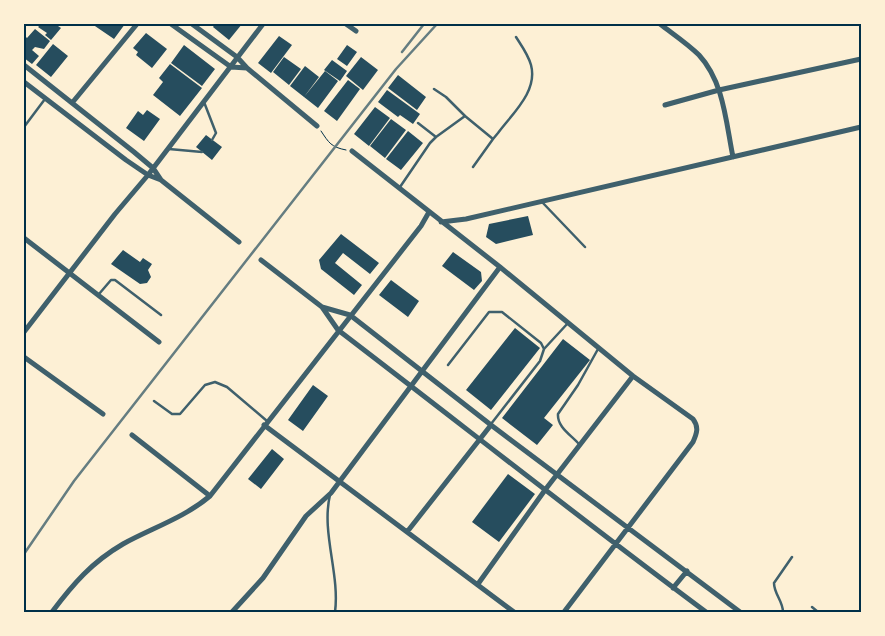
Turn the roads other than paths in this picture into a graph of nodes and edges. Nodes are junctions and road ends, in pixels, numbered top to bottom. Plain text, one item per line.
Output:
1 (137, 24) edge
2 (171, 24) edge
3 (192, 24) edge
4 (263, 24) edge
5 (346, 24) edge
6 (660, 24) edge
7 (356, 31) dead end
8 (516, 37) dead end
9 (237, 58) junction
10 (861, 59) edge
11 (24, 65) edge
12 (230, 66) junction
13 (247, 68) junction
14 (24, 82) edge
15 (434, 89) dead end
16 (719, 90) junction
17 (45, 99) junction
18 (203, 101) junction
19 (72, 103) junction
20 (665, 105) dead end
21 (465, 116) junction
22 (418, 123) dead end
23 (317, 126) road end
24 (24, 127) edge
25 (861, 128) edge
26 (436, 137) junction
27 (493, 139) junction
28 (212, 140) dead end
29 (168, 148) junction
30 (352, 151) road end
31 (202, 152) dead end
32 (732, 157) junction
33 (472, 167) dead end
34 (153, 168) junction
35 (148, 175) junction
36 (162, 180) junction
37 (399, 189) junction
38 (540, 201) junction
39 (429, 212) junction
40 (441, 222) junction
41 (24, 238) edge
42 (239, 242) dead end
43 (585, 247) dead end
44 (261, 260) dead end
45 (500, 267) junction
46 (70, 274) junction
47 (98, 295) junction
48 (322, 307) junction
49 (161, 314) dead end
50 (350, 316) junction
51 (568, 323) junction
52 (338, 330) junction
53 (24, 332) edge
54 (159, 342) dead end
55 (599, 348) junction
56 (544, 349) junction
57 (24, 357) edge
58 (448, 365) dead end
59 (422, 371) junction
60 (634, 376) junction
61 (410, 386) junction
62 (154, 401) dead end
63 (103, 414) dead end
64 (266, 423) junction
65 (490, 425) junction
66 (132, 435) dead end
67 (481, 439) junction
68 (580, 445) junction
69 (557, 474) junction
70 (338, 481) junction
71 (546, 490) junction
72 (330, 493) junction
73 (210, 496) junction
74 (628, 527) junction
75 (407, 532) junction
76 (615, 545) junction
77 (792, 557) dead end
78 (687, 571) junction
79 (478, 584) junction
80 (673, 588) junction
81 (812, 607) dead end
82 (52, 612) edge
83 (232, 612) edge
84 (335, 612) edge
85 (514, 612) edge
86 (564, 612) edge
87 (706, 612) edge
88 (740, 612) edge
89 (783, 612) edge
90 (818, 612) edge

1 - 19 street
2 - 12 street
3 - 9 street
4 - 9 street
5 - 7 street
6 - 16 street
8 - 27 lane
9 - 12 street
9 - 13 street
10 - 16 street
11 - 19 street
12 - 13 street
12 - 18 street
13 - 23 street
14 - 17 street
15 - 21 lane
16 - 20 street
16 - 32 street
17 - 24 lane
17 - 35 street
18 - 28 lane
18 - 29 street
19 - 34 street
21 - 26 lane
21 - 27 lane
22 - 26 lane
25 - 32 street
26 - 37 lane
27 - 33 lane
29 - 31 lane
29 - 34 street
30 - 37 street
32 - 38 street
34 - 35 street
34 - 36 street
35 - 36 street
35 - 46 street
36 - 42 street
37 - 39 street
38 - 40 street
38 - 43 lane
39 - 40 street
39 - 50 street
40 - 45 street
41 - 46 street
44 - 48 street
45 - 51 street
45 - 59 street
46 - 47 street
46 - 53 street
47 - 49 lane
47 - 54 street
48 - 50 street
48 - 52 street
50 - 52 street
50 - 59 street
51 - 55 street
51 - 56 lane
52 - 61 street
52 - 64 street
55 - 60 street
55 - 68 lane
56 - 58 lane
56 - 65 lane
57 - 63 street
59 - 61 street
59 - 65 street
60 - 68 street
60 - 74 street
61 - 67 street
61 - 70 street
62 - 64 lane
64 - 70 street
64 - 73 street
65 - 67 street
65 - 69 street
66 - 73 street
67 - 71 street
67 - 75 street
68 - 69 street
69 - 71 street
69 - 74 street
70 - 72 street
70 - 75 street
71 - 76 street
71 - 79 street
72 - 83 street
72 - 84 lane
73 - 82 street
74 - 76 street
74 - 78 street
75 - 79 street
76 - 80 street
76 - 86 street
77 - 89 lane
78 - 80 street
78 - 88 street
79 - 85 street
80 - 87 street
81 - 90 lane

